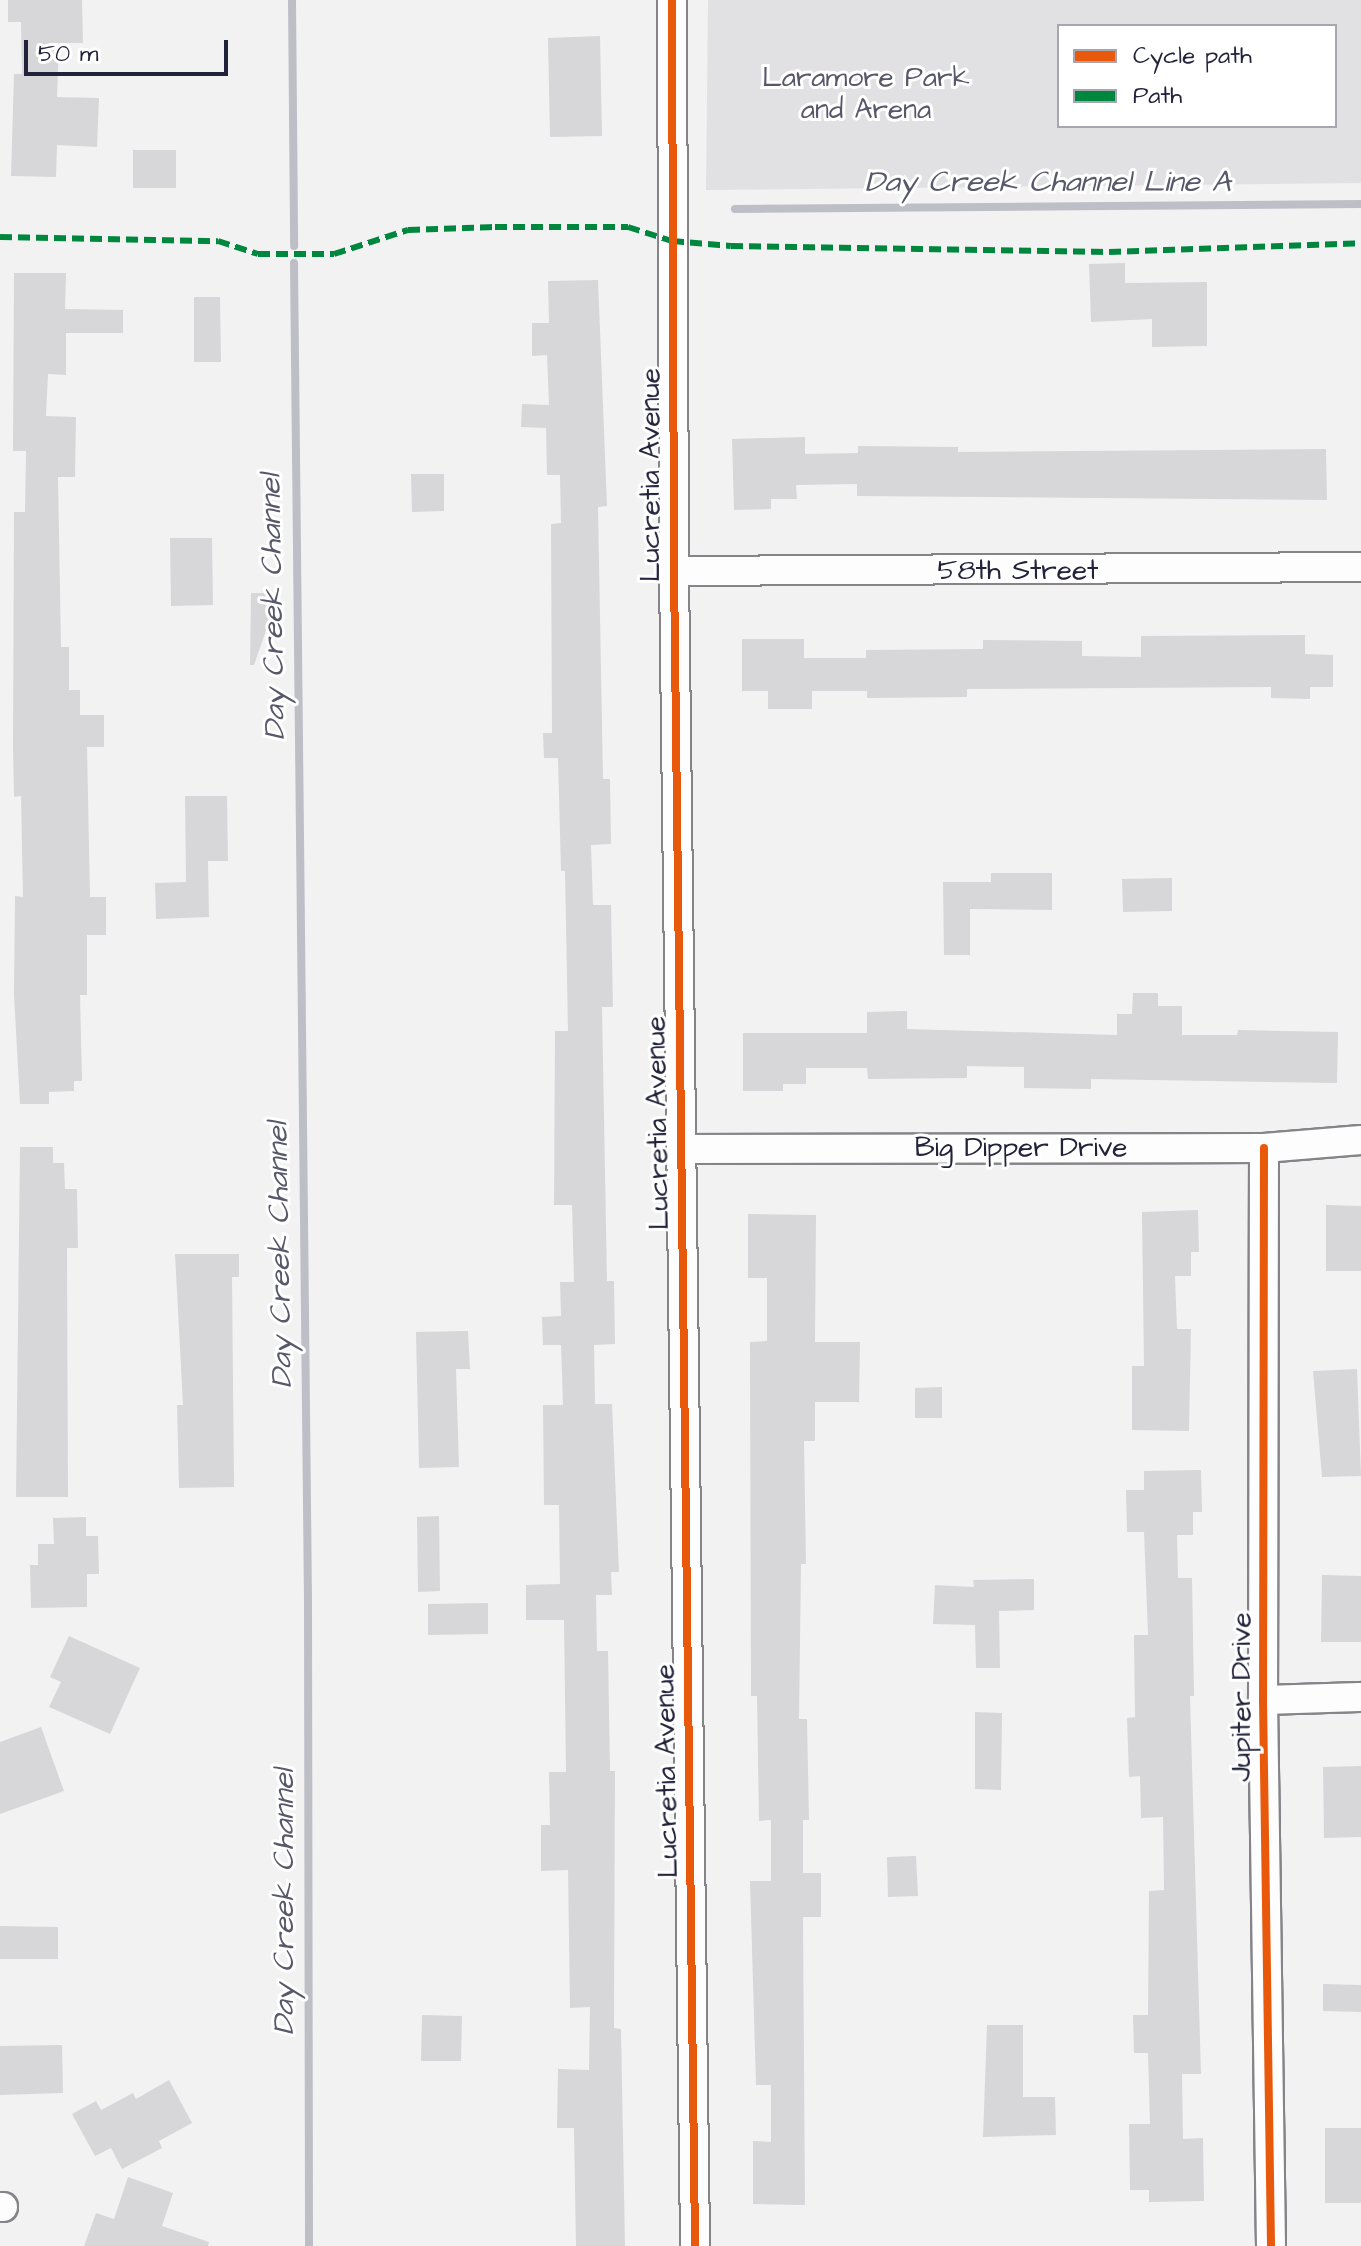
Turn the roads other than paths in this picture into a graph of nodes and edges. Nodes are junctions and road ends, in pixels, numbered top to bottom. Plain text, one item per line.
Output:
1 (672, 0) edge
2 (1361, 567) edge
3 (674, 571) junction
4 (1361, 1140) edge
5 (1264, 1148) junction
6 (681, 1149) junction
7 (1361, 1697) edge
8 (1263, 1700) junction
9 (695, 2246) edge
10 (1271, 2246) edge

1 - 3 street, Lucretia Avenue
2 - 3 street, 58th Street
3 - 6 street, Lucretia Avenue
4 - 5 street, Big Dipper Drive
5 - 6 street, Big Dipper Drive
5 - 8 street, Jupiter Drive
6 - 9 street, Lucretia Avenue
7 - 8 street
8 - 10 street, Jupiter Drive

